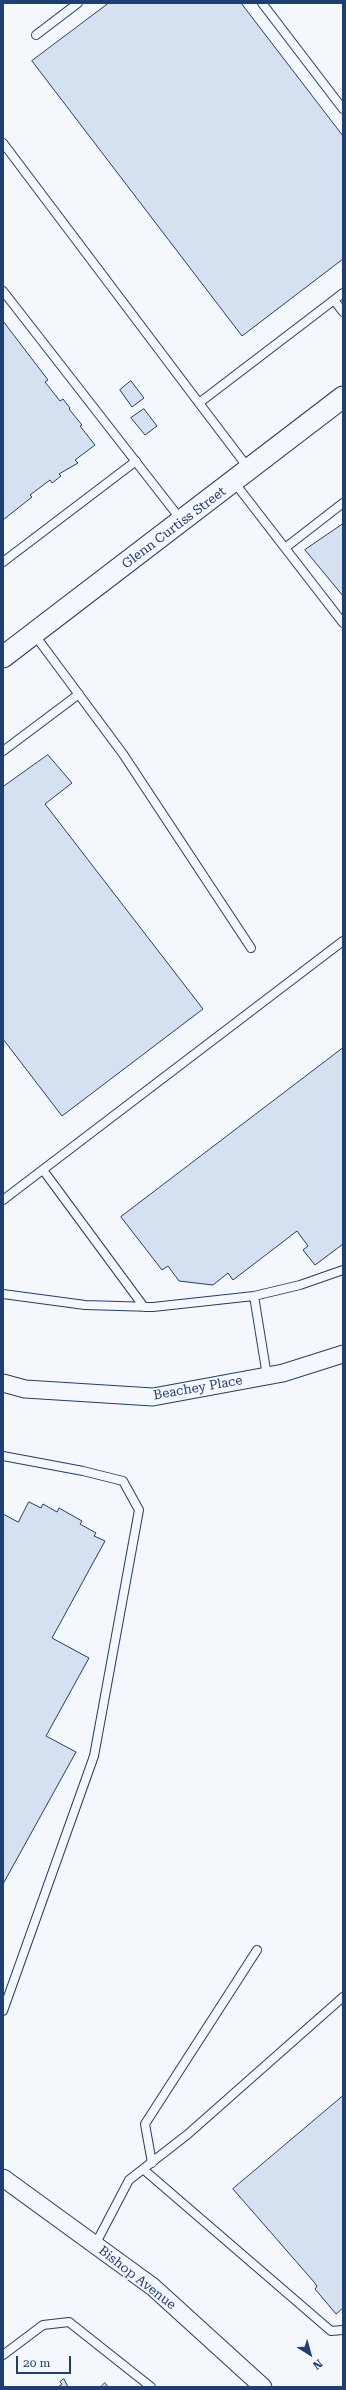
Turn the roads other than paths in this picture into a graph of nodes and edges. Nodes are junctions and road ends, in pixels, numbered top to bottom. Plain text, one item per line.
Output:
1 (78, 3) edge
2 (262, 3) edge
3 (36, 35) dead end
4 (343, 109) edge
5 (3, 142) edge
6 (3, 291) edge
7 (343, 293) edge
8 (334, 300) junction
9 (343, 312) edge
10 (343, 398) edge
11 (199, 403) junction
12 (136, 462) junction
13 (250, 469) junction
14 (234, 482) junction
15 (343, 503) edge
16 (183, 521) junction
17 (285, 548) junction
18 (3, 562) edge
19 (343, 623) edge
20 (34, 634) junction
21 (3, 657) edge
22 (79, 694) junction
23 (3, 752) edge
24 (343, 941) edge
25 (251, 948) dead end
26 (43, 1170) junction
27 (3, 1200) edge
28 (343, 1270) edge
29 (3, 1294) edge
30 (254, 1296) junction
31 (144, 1307) junction
32 (343, 1354) edge
33 (266, 1376) junction
34 (3, 1383) edge
35 (3, 1456) edge
36 (257, 1950) dead end
37 (343, 1997) edge
38 (3, 2011) edge
39 (152, 2163) junction
40 (143, 2169) junction
41 (3, 2179) edge
42 (95, 2244) junction
43 (343, 2330) edge
44 (3, 2355) edge
45 (151, 2387) edge
46 (263, 2387) edge

1 - 3 lane
2 - 4 lane
5 - 11 lane
6 - 12 lane
7 - 8 lane
8 - 9 lane
8 - 11 lane
10 - 13 street, Glenn Curtiss Street
11 - 13 lane
12 - 16 lane
12 - 18 lane
13 - 14 street, Glenn Curtiss Street
14 - 16 street, Glenn Curtiss Street
14 - 17 lane
15 - 17 lane
16 - 20 street, Glenn Curtiss Street
17 - 19 lane
20 - 21 street, Glenn Curtiss Street
20 - 22 lane
22 - 23 lane
22 - 25 lane
24 - 26 lane
26 - 27 lane
26 - 31 lane
28 - 30 lane
29 - 31 lane
30 - 31 lane
30 - 33 lane
32 - 33 street, Beachey Place
33 - 34 street, Beachey Place
35 - 38 lane
36 - 39 lane
37 - 39 lane
39 - 40 lane
40 - 42 lane
40 - 43 lane
41 - 42 street, Bishop Avenue
42 - 46 street, Bishop Avenue
44 - 45 lane

